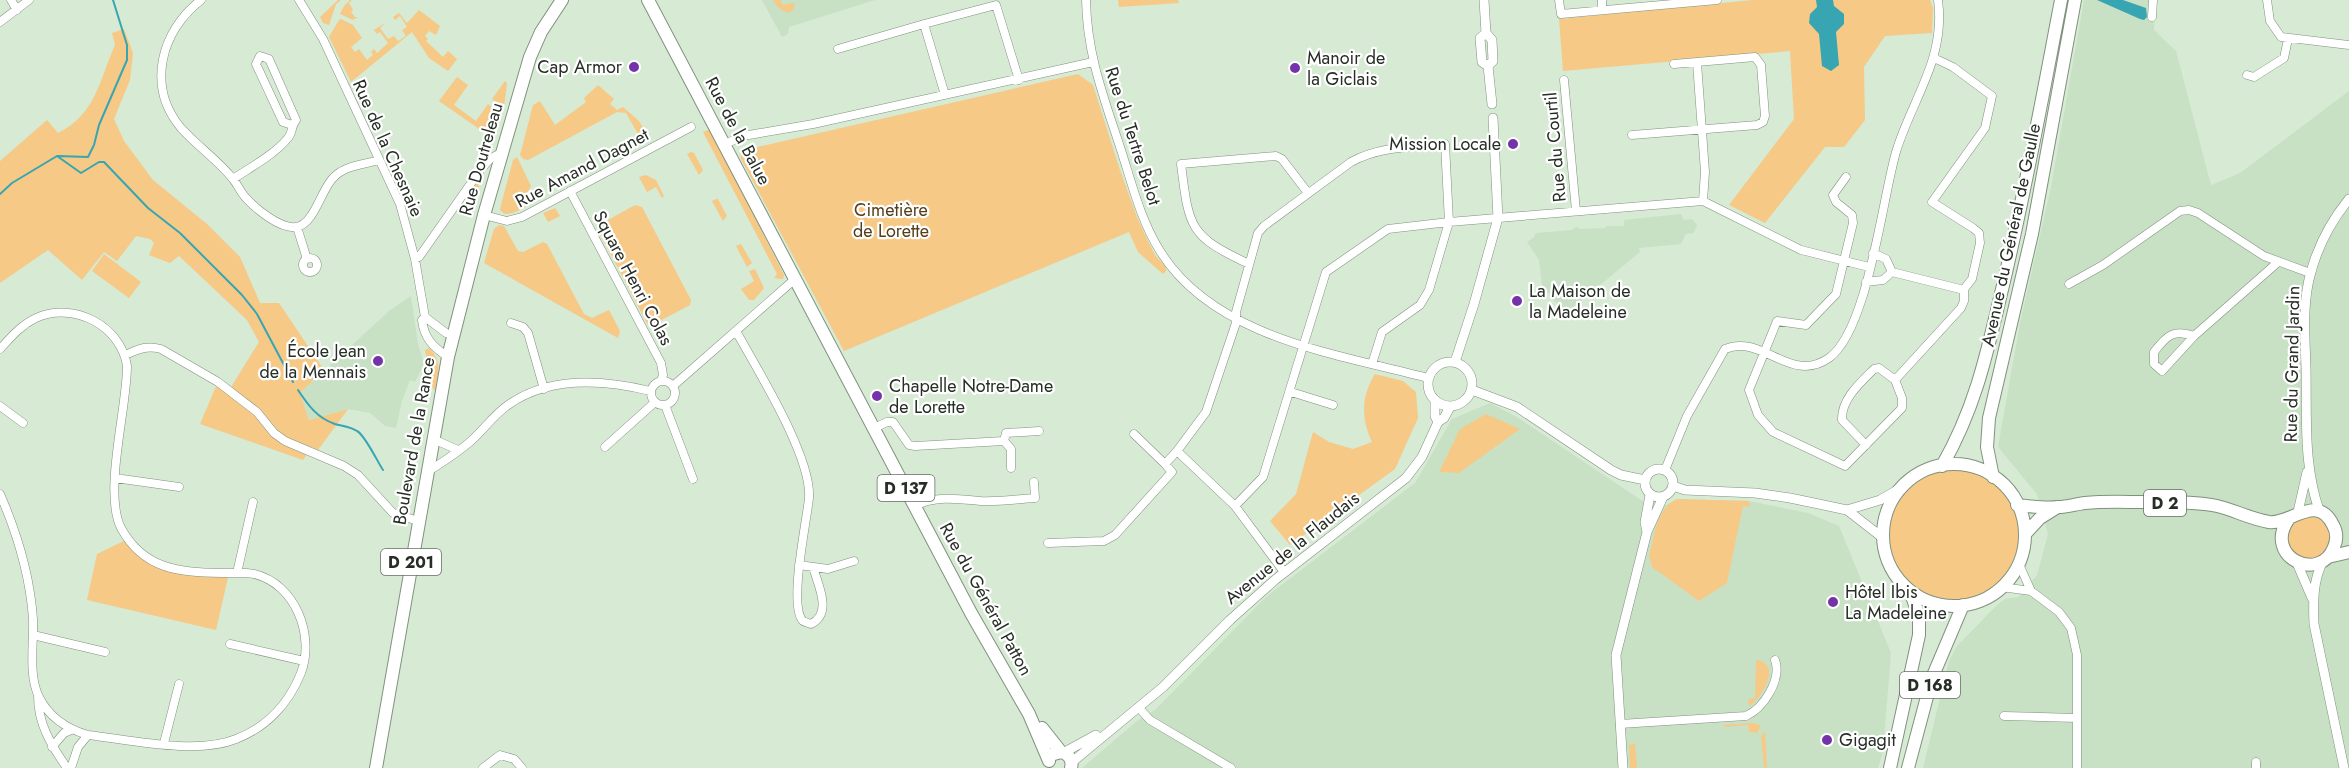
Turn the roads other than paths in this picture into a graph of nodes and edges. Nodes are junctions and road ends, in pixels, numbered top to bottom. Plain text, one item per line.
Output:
1 (11, 0) edge
2 (29, 0) edge
3 (201, 0) edge
4 (299, 0) edge
5 (562, 0) edge
6 (648, 0) edge
7 (1086, 0) edge
8 (1484, 0) edge
9 (1559, 0) edge
10 (1602, 0) edge
11 (1717, 0) edge
12 (1938, 0) edge
13 (2061, 0) edge
14 (2075, 0) edge
15 (2153, 0) edge
16 (2267, 0) edge
17 (1693, 1) edge
18 (18, 10) junction
19 (1602, 10) junction
20 (2152, 17) dead end
21 (0, 22) edge
22 (924, 24) junction
23 (2288, 39) junction
24 (2349, 45) edge
25 (838, 49) dead end
26 (1934, 58) junction
27 (1093, 62) junction
28 (1697, 63) junction
29 (1674, 64) dead end
30 (2247, 75) dead end
31 (1018, 80) junction
32 (1564, 80) dead end
33 (945, 95) junction
34 (1492, 104) dead end
35 (1493, 118) dead end
36 (292, 125) junction
37 (691, 127) dead end
38 (1701, 130) junction
39 (1632, 135) dead end
40 (725, 144) junction
41 (501, 153) junction
42 (379, 160) junction
43 (1846, 177) dead end
44 (233, 179) junction
45 (570, 191) junction
46 (1308, 193) junction
47 (2349, 199) edge
48 (1703, 201) junction
49 (1576, 211) junction
50 (484, 215) junction
51 (1498, 218) junction
52 (1449, 222) junction
53 (297, 227) junction
54 (1873, 253) junction
55 (307, 259) dead end
56 (415, 259) junction
57 (1844, 260) junction
58 (2277, 263) junction
59 (1250, 264) junction
60 (1869, 267) junction
61 (1892, 272) junction
62 (2310, 273) junction
63 (795, 279) junction
64 (1866, 282) junction
65 (2069, 284) dead end
66 (1964, 290) junction
67 (425, 317) junction
68 (1236, 318) junction
69 (511, 323) dead end
70 (736, 331) junction
71 (453, 335) junction
72 (2194, 336) junction
73 (1304, 346) junction
74 (0, 349) edge
75 (1763, 353) junction
76 (126, 355) junction
77 (448, 357) junction
78 (1455, 362) junction
79 (1372, 364) junction
80 (1428, 378) junction
81 (1895, 380) junction
82 (661, 381) junction
83 (673, 386) junction
84 (544, 389) junction
85 (1472, 390) junction
86 (650, 391) junction
87 (1291, 392) junction
88 (1435, 401) junction
89 (654, 403) junction
90 (665, 405) junction
91 (1333, 405) dead end
92 (0, 406) edge
93 (1450, 407) junction
94 (1438, 422) junction
95 (23, 423) dead end
96 (874, 428) junction
97 (1039, 431) dead end
98 (1134, 435) dead end
99 (433, 439) junction
100 (1004, 441) junction
101 (1866, 444) junction
102 (605, 447) dead end
103 (458, 450) junction
104 (1177, 451) junction
105 (1164, 464) junction
106 (1942, 466) junction
107 (2308, 467) junction
108 (1011, 468) dead end
109 (1665, 470) junction
110 (427, 472) junction
111 (1994, 477) junction
112 (115, 478) junction
113 (693, 479) dead end
114 (1645, 480) junction
115 (1035, 482) dead end
116 (1673, 486) junction
117 (179, 487) dead end
118 (1901, 488) junction
119 (0, 494) edge
120 (1650, 495) junction
121 (1663, 497) junction
122 (253, 502) dead end
123 (2017, 505) junction
124 (915, 506) junction
125 (1235, 506) junction
126 (2056, 508) junction
127 (1847, 510) junction
128 (2320, 513) junction
129 (2293, 516) junction
130 (418, 521) junction
131 (2271, 522) junction
132 (1647, 532) junction
133 (2025, 534) junction
134 (2336, 535) junction
135 (1883, 538) junction
136 (2282, 539) junction
137 (2349, 541) edge
138 (1048, 543) dead end
139 (2349, 552) edge
140 (2326, 559) junction
141 (854, 561) dead end
142 (2297, 562) junction
143 (799, 564) junction
144 (2019, 564) junction
145 (813, 567) junction
146 (1284, 572) junction
147 (237, 573) junction
148 (2001, 587) junction
149 (1909, 590) junction
150 (2031, 591) junction
151 (2313, 601) junction
152 (1963, 605) junction
153 (33, 635) junction
154 (230, 644) dead end
155 (105, 652) dead end
156 (1775, 660) dead end
157 (304, 662) junction
158 (179, 684) dead end
159 (38, 695) junction
160 (1139, 708) junction
161 (1029, 714) junction
162 (1128, 715) junction
163 (2004, 716) dead end
164 (2077, 718) junction
165 (1620, 724) junction
166 (71, 730) junction
167 (88, 735) junction
168 (164, 743) junction
169 (52, 747) junction
170 (1062, 752) junction
171 (1050, 764) edge
172 (1071, 766) edge
173 (67, 768) edge
174 (71, 768) edge
175 (370, 768) edge
176 (376, 768) edge
177 (483, 768) edge
178 (522, 768) edge
179 (1231, 768) edge
180 (1623, 768) edge
181 (1890, 768) edge
182 (1908, 768) edge
183 (2077, 768) edge
184 (2344, 768) edge

1 - 18 street
2 - 18 street
3 - 44 street
4 - 42 street, Rue de la Chesnaie
5 - 41 main road, Rue Doutreleau / D 201
6 - 40 main road, Rue de la Balue / D 137
7 - 27 street
8 - 34 street
9 - 19 street
10 - 19 street
11 - 17 street
12 - 26 street
13 - 106 main road, Avenue du Général de Gaulle
14 - 111 main road, Avenue du Général de Gaulle
15 - 20 street
16 - 23 street
17 - 19 street
18 - 21 street
22 - 25 street
22 - 31 street
22 - 33 street
23 - 24 street
23 - 30 street
26 - 54 street
26 - 66 street
27 - 31 street, Rue du Tertre Belot
27 - 68 street, Rue du Tertre Belot
28 - 29 street
28 - 38 street
28 - 38 street
31 - 33 street, Rue du Tertre Belot
32 - 49 street, Rue du Courtil
33 - 40 street, Rue du Tertre Belot
35 - 51 street
36 - 36 street
36 - 44 street
37 - 45 street, Rue Amand Dagnet
38 - 39 street
38 - 48 street
40 - 63 main road, Rue de la Balue / D 137
41 - 50 main road, Rue Doutreleau / D 201
41 - 56 street
42 - 53 street
42 - 56 street, Rue de la Chesnaie
43 - 57 street
44 - 53 street
45 - 50 street, Rue Amand Dagnet
45 - 82 street, Square Henri Colas
46 - 52 street
46 - 59 street
46 - 59 street
47 - 62 street, Rue du Grand Jardin
48 - 49 street
48 - 57 street
49 - 51 street
50 - 71 main road, Rue Doutreleau / D 201
51 - 52 street
51 - 78 street
52 - 73 street
52 - 79 street
53 - 55 street
54 - 60 street
54 - 61 street
56 - 67 street, Rue de la Chesnaie
57 - 60 street
57 - 75 street
58 - 62 street
58 - 65 street
58 - 72 street
59 - 68 street
60 - 64 street
61 - 64 street
61 - 66 street
62 - 107 street, Rue du Grand Jardin
63 - 70 street
63 - 96 main road, Rue du Général Patton / D 137
64 - 75 street
66 - 81 street
67 - 71 street
67 - 77 street, Rue de la Chesnaie
68 - 73 street, Rue du Tertre Belot
68 - 104 street
69 - 84 street
70 - 83 street
70 - 143 street
71 - 77 main road, Boulevard de la Rance / D 201
72 - 72 street
73 - 79 street, Rue du Tertre Belot
73 - 87 street
74 - 76 street
75 - 101 street
75 - 109 street
76 - 112 street
76 - 130 street
77 - 99 main road, Boulevard de la Rance / D 201
78 - 80 street
78 - 85 street
79 - 80 street, Rue du Tertre Belot
80 - 88 street
81 - 101 street
81 - 101 street
82 - 83 street
82 - 86 street
83 - 90 street
84 - 86 street
84 - 103 street
85 - 93 street
85 - 114 street
86 - 89 street
87 - 91 street
87 - 125 street
88 - 93 street
88 - 94 street
89 - 90 street
89 - 102 street
90 - 113 street
92 - 95 street
93 - 94 street, Avenue de la Flaudais
94 - 146 street, Avenue de la Flaudais
96 - 100 street
96 - 124 main road, Rue du Général Patton / D 137
97 - 100 street
98 - 105 street
99 - 103 street
99 - 110 main road, Boulevard de la Rance / D 201
100 - 108 street
103 - 110 street
104 - 105 street
104 - 125 street
105 - 138 street
106 - 111 main road
106 - 118 main road
107 - 128 street, Rue du Grand Jardin
107 - 129 street, Rue du Grand Jardin
109 - 114 street
109 - 116 street
110 - 130 main road, Boulevard de la Rance / D 201
111 - 123 main road
112 - 117 street
112 - 147 street
114 - 120 street
115 - 124 street
116 - 121 street
116 - 127 street
118 - 127 street
118 - 135 main road
119 - 153 street
120 - 121 street
120 - 132 street
121 - 132 street
122 - 147 street
123 - 126 main road, D 2
123 - 133 main road
124 - 161 main road, Rue du Général Patton / D 137
125 - 146 street
126 - 131 main road, D 2
126 - 133 main road, D 2
127 - 135 street
128 - 129 main road
128 - 134 main road
129 - 131 main road, D 2
129 - 136 main road
130 - 176 main road, Boulevard de la Rance / D 201
131 - 136 main road
132 - 165 street
133 - 144 main road
134 - 137 main road
134 - 140 main road
135 - 149 main road
136 - 142 main road
139 - 140 main road
140 - 142 main road
140 - 151 street
141 - 145 street
142 - 151 street
143 - 145 street
143 - 145 street
144 - 148 main road
144 - 150 street
146 - 160 street, Avenue de la Flaudais
147 - 157 street
148 - 150 street
148 - 152 main road
149 - 152 main road
149 - 181 main road
150 - 164 street
151 - 184 street
152 - 182 main road, D 168
153 - 155 street
153 - 159 street
154 - 157 street
156 - 165 street
157 - 168 street
158 - 168 street
159 - 166 street
159 - 169 street
160 - 162 street, Avenue de la Flaudais
160 - 179 street
161 - 170 main road, Rue du Général Patton / D 137
161 - 171 main road, Rue du Général Patton / D 137
162 - 170 street, Avenue de la Flaudais
162 - 172 street, Avenue de la Flaudais
163 - 164 street
164 - 183 street
165 - 180 street
166 - 167 street
166 - 169 street
167 - 168 street
167 - 174 street
169 - 173 street
170 - 171 main road
170 - 172 main road, Rue du Général Patton
175 - 176 main road
177 - 178 street

